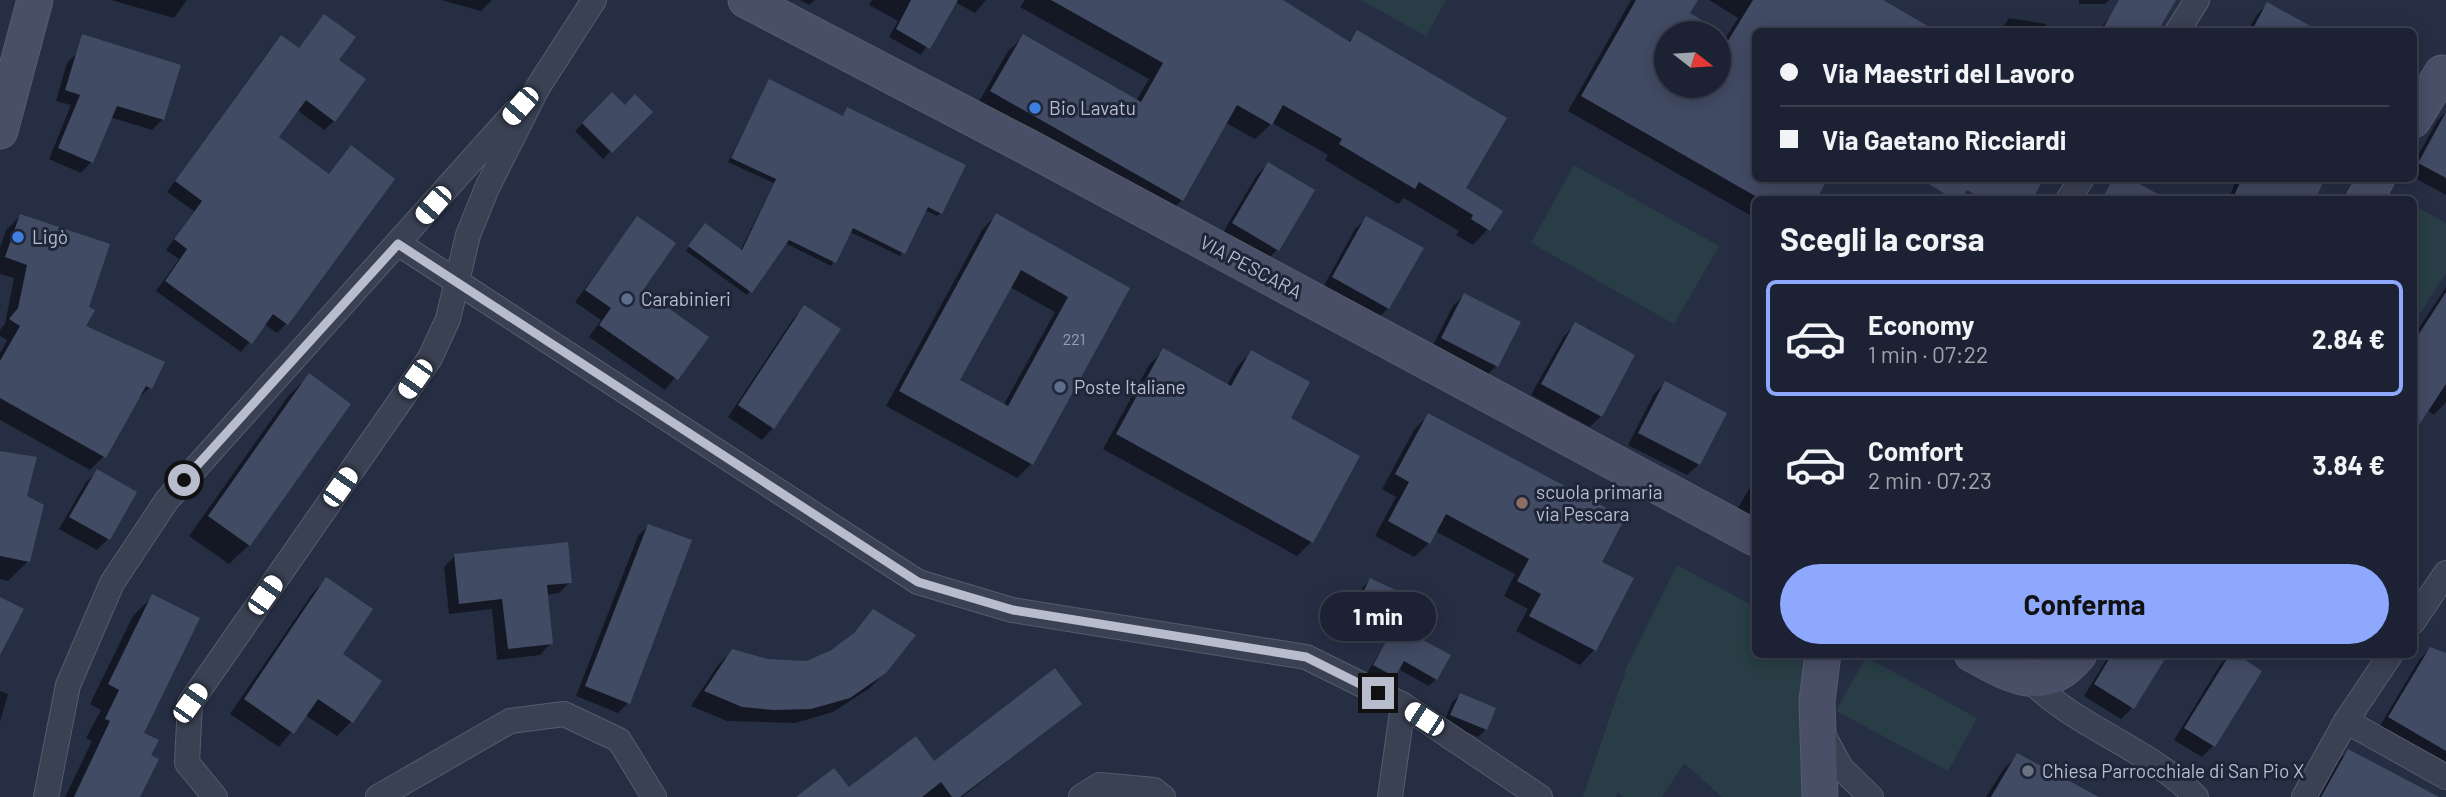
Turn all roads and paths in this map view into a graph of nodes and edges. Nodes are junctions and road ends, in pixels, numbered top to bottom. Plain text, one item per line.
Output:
1 (35, 0) edge
2 (594, 0) edge
3 (746, 0) edge
4 (2197, 0) edge
5 (2180, 28) edge
6 (2445, 72) edge
7 (538, 87) junction
8 (2417, 114) edge
9 (0, 131) edge
10 (398, 244) junction
11 (456, 284) junction
12 (1752, 536) edge
13 (2446, 573) edge
14 (2417, 616) edge
15 (1822, 658) edge
16 (1980, 658) edge
17 (2074, 658) edge
18 (2388, 658) edge
19 (2031, 681) junction
20 (1403, 705) junction
21 (2346, 721) junction
22 (1818, 724) junction
23 (2446, 777) edge
24 (46, 797) edge
25 (215, 797) edge
26 (378, 797) edge
27 (654, 797) edge
28 (1081, 797) edge
29 (1163, 797) edge
30 (1390, 797) edge
31 (1540, 797) edge
32 (1820, 797) edge
33 (1871, 797) edge
34 (2196, 797) edge
35 (2304, 797) edge

1 - 9 street
2 - 7 street
3 - 12 street, VIA PESCARA
4 - 5 street
6 - 8 street
7 - 10 street
7 - 11 street
10 - 11 street
10 - 24 street
11 - 20 street
11 - 25 street
13 - 14 street
15 - 22 street
16 - 19 street
17 - 19 street
18 - 21 street
19 - 34 street
20 - 30 street
20 - 31 street
21 - 23 street
21 - 35 street
22 - 32 street
22 - 33 street
26 - 27 street
28 - 29 street

